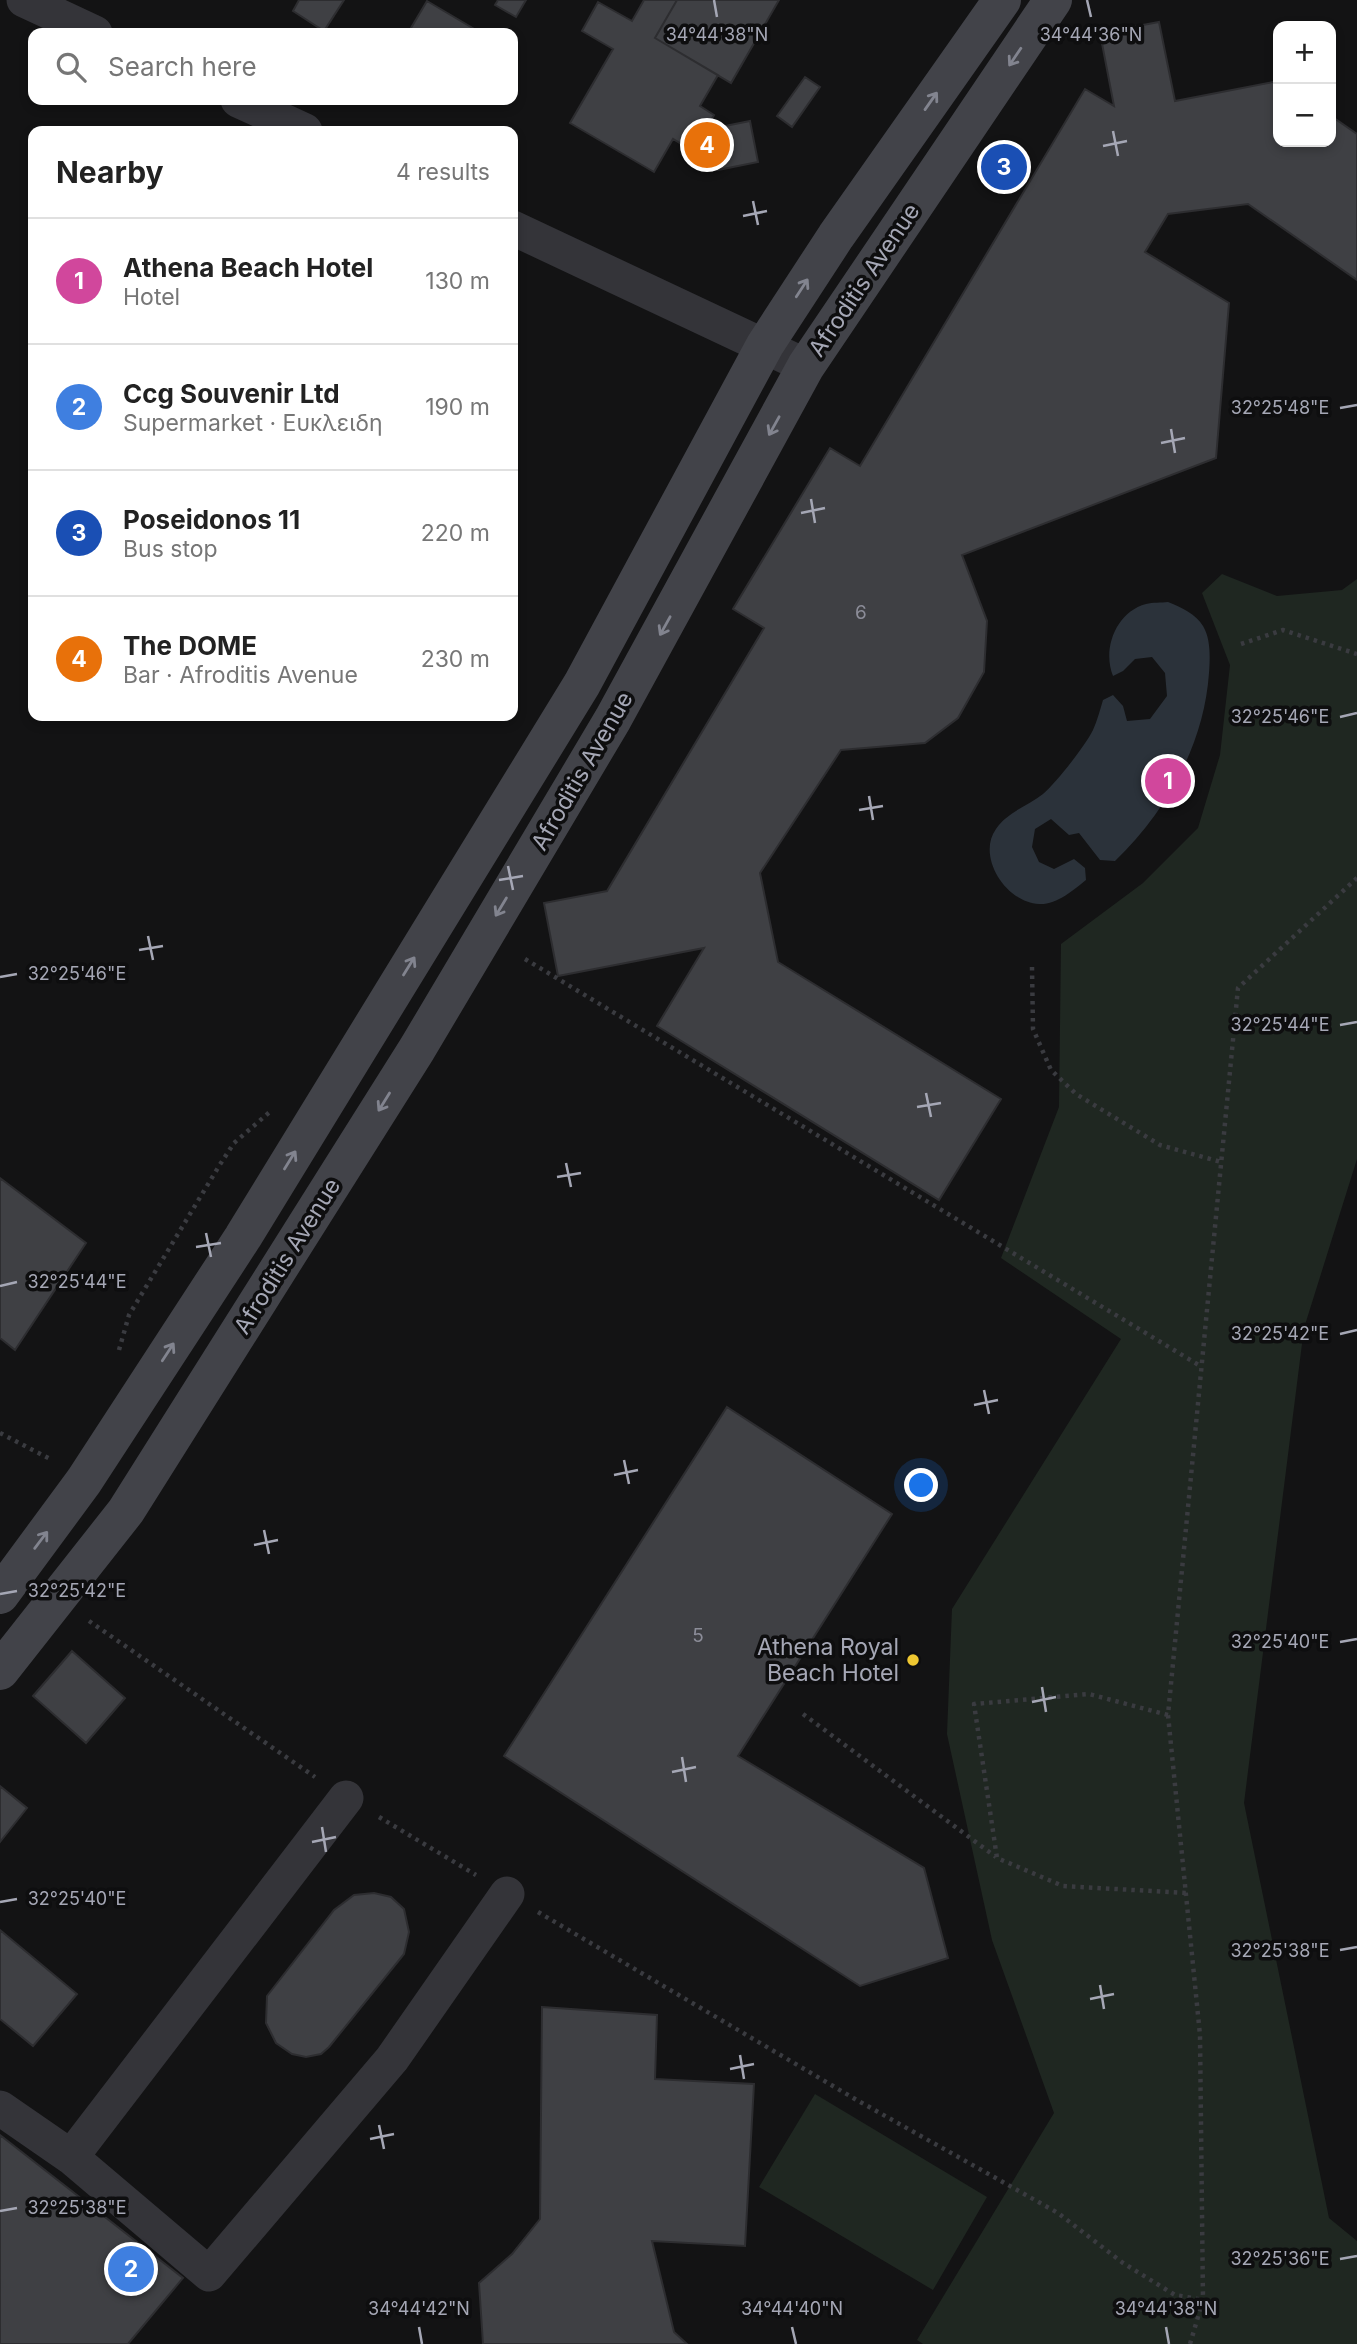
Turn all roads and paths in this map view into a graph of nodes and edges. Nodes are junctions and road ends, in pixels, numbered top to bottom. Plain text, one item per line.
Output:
1 (24, 0) edge
2 (1002, 0) edge
3 (1053, 0) edge
4 (84, 28) edge
5 (249, 105) edge
6 (294, 126) edge
7 (518, 230) edge
8 (765, 345) junction
9 (806, 366) junction
10 (1241, 644) dead end
11 (1357, 654) edge
12 (1357, 878) edge
13 (525, 958) dead end
14 (1032, 967) dead end
15 (1221, 1162) junction
16 (1202, 1367) junction
17 (0, 1433) edge
18 (56, 1462) dead end
19 (0, 1595) edge
20 (56, 1598) junction
21 (0, 1671) edge
22 (803, 1714) dead end
23 (1168, 1715) junction
24 (346, 1798) junction
25 (997, 1858) junction
26 (1186, 1893) junction
27 (508, 1894) junction
28 (0, 2108) edge
29 (71, 2157) junction
30 (1203, 2300) junction
31 (1192, 2344) edge

1 - 4 street
8 -> 2 main road, Afroditis Avenue
3 -> 9 main road, Afroditis Avenue
5 - 6 street
7 - 8 street
8 - 9 street
19 -> 8 main road, Afroditis Avenue
9 -> 20 main road, Afroditis Avenue
10 - 11 path
12 - 15 path
13 - 16 path
14 - 15 path
15 - 16 path
16 - 23 path
17 - 18 path
20 - 21 main road, Afroditis Avenue
20 - 24 path
22 - 25 path
23 - 25 path
23 - 26 path
24 - 27 path
24 - 29 street
25 - 26 path
26 - 30 path
27 - 29 street
27 - 30 path
28 - 29 street
30 - 31 path

